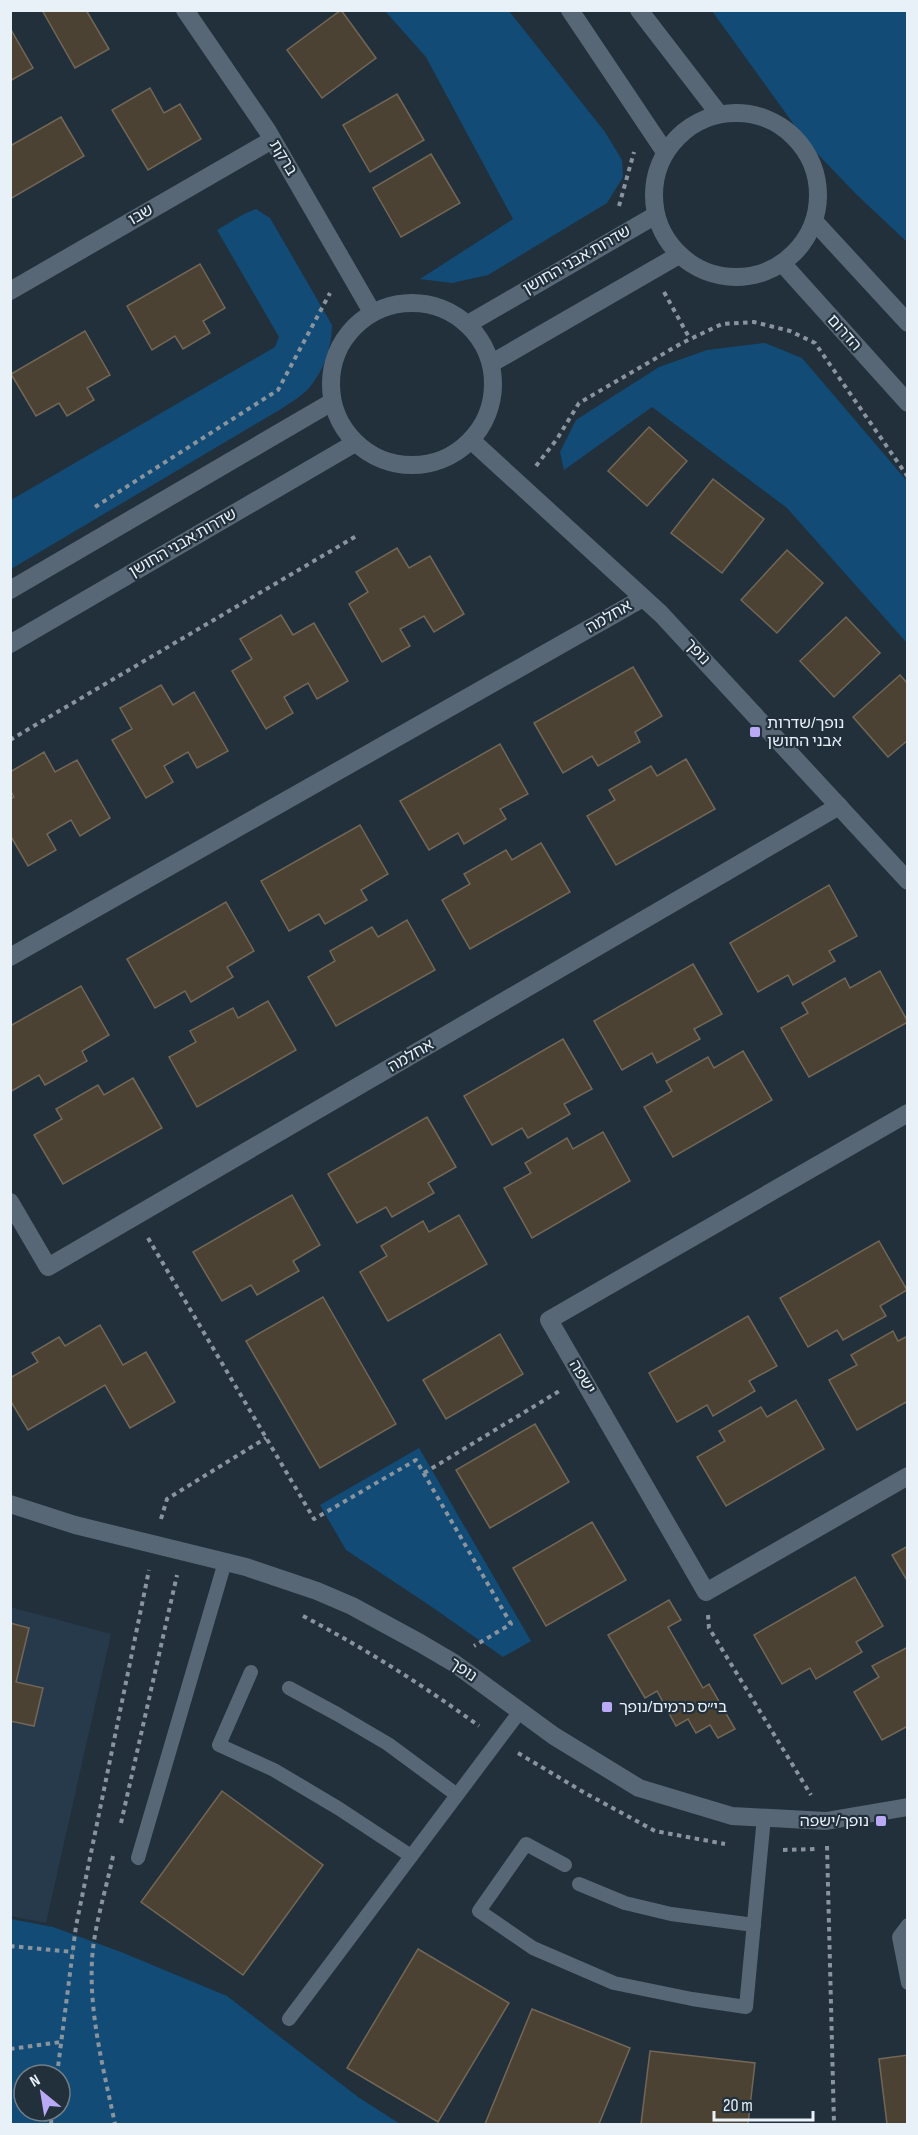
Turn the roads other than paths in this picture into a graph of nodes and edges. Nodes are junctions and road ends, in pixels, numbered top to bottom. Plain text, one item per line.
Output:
1 (185, 10) edge
2 (570, 10) edge
3 (639, 10) edge
4 (718, 114) junction
5 (272, 140) junction
6 (665, 152) junction
7 (656, 215) junction
8 (814, 221) junction
9 (679, 255) junction
10 (782, 263) junction
11 (10, 291) edge
12 (372, 312) junction
13 (908, 323) edge
14 (468, 324) junction
15 (492, 363) junction
16 (332, 402) junction
17 (908, 403) edge
18 (471, 440) junction
19 (355, 443) junction
20 (10, 590) edge
21 (643, 597) junction
22 (10, 644) edge
23 (839, 806) junction
24 (908, 881) edge
25 (10, 957) edge
26 (908, 1113) edge
27 (10, 1202) edge
28 (908, 1476) edge
29 (10, 1504) edge
30 (225, 1562) junction
31 (251, 1672) dead end
32 (289, 1688) dead end
33 (521, 1710) junction
34 (457, 1795) junction
35 (908, 1807) edge
36 (764, 1817) junction
37 (411, 1856) junction
38 (138, 1858) dead end
39 (565, 1865) dead end
40 (579, 1884) dead end
41 (754, 1925) junction
42 (908, 1925) edge
43 (908, 1983) edge
44 (289, 2019) dead end

1 - 5 street, ברקת
2 - 6 street
3 - 4 street
4 - 6 street
4 - 8 street
5 - 11 street, שבו
5 - 12 street, ברקת
6 - 7 street
7 - 9 street
7 - 14 street, שדרות אבני החושן
8 - 10 street
8 - 13 street
9 - 10 street
9 - 15 street
10 - 17 street, הדרום
12 - 14 street
12 - 16 street
14 - 15 street
15 - 18 street
16 - 19 street
16 - 20 street
18 - 19 street
18 - 21 street, נופך
19 - 22 street, שדרות אבני החושן
21 - 23 street, נופך
21 - 25 street, אחלמה
23 - 24 street, נופך
23 - 27 street, אחלמה
26 - 28 street, ישפה
29 - 30 street, נופך
30 - 33 street, נופך
30 - 38 lane
31 - 37 lane
32 - 34 lane
33 - 34 lane
33 - 36 street, נופך
34 - 37 lane
35 - 36 street, נופך
36 - 41 lane
37 - 44 lane
39 - 41 lane
40 - 41 lane
42 - 43 lane

